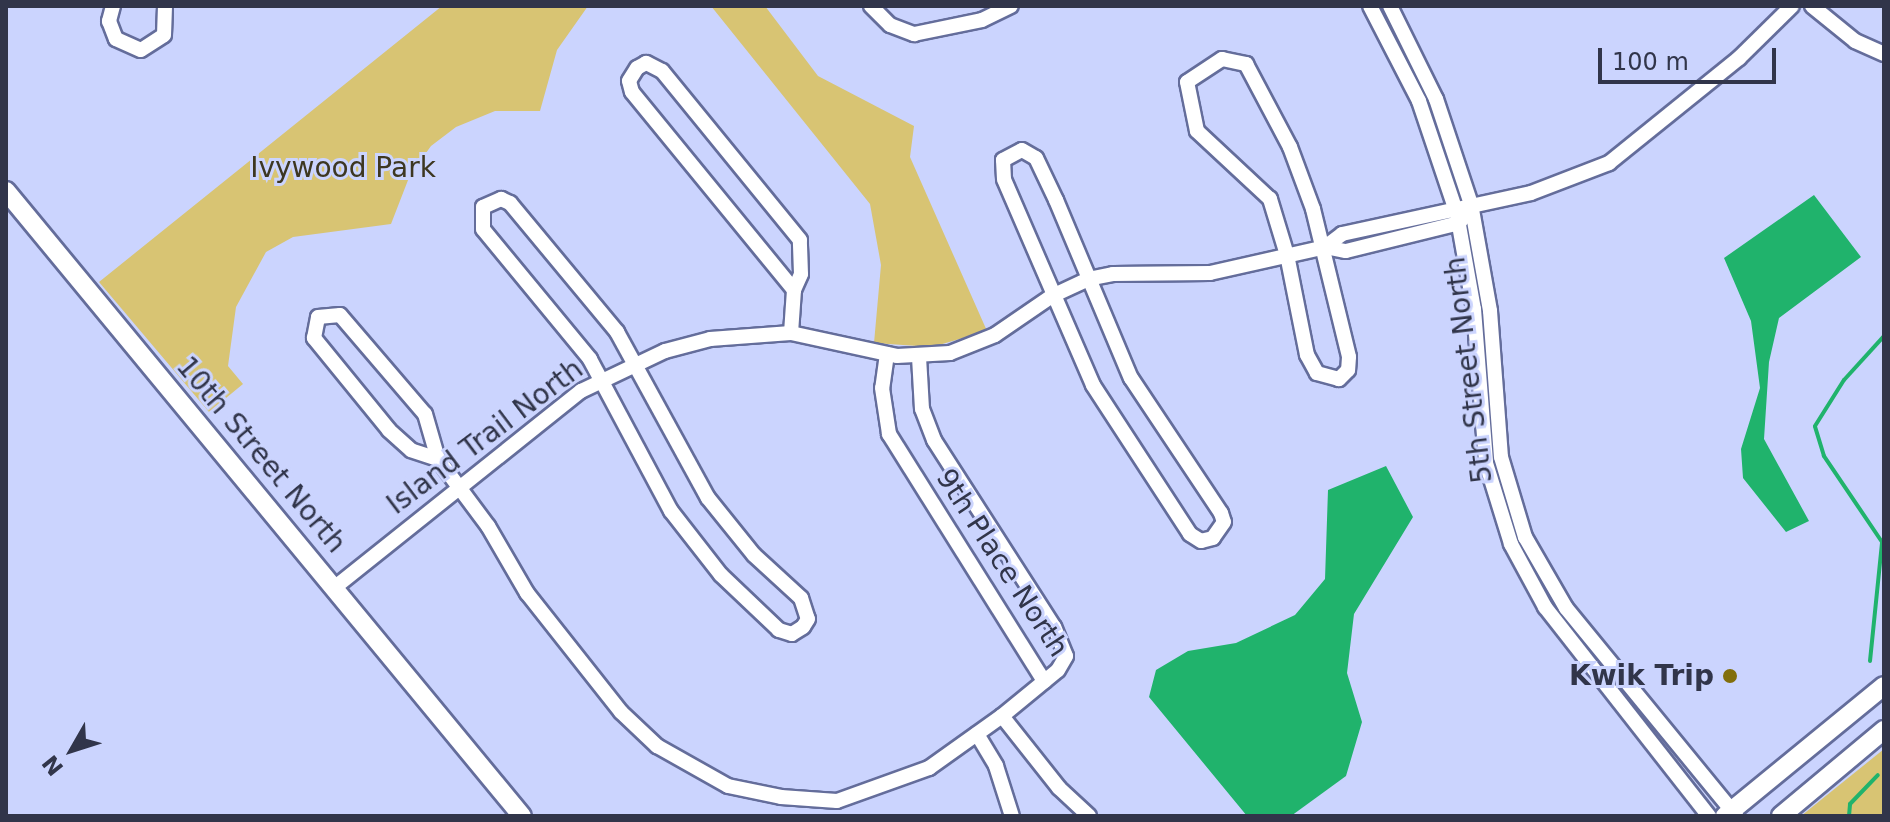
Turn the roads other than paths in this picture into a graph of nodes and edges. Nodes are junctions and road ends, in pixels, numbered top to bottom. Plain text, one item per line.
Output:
1 (113, 6) edge
2 (165, 6) edge
3 (871, 6) edge
4 (1011, 6) edge
5 (1370, 6) edge
6 (1390, 6) edge
7 (1792, 6) edge
8 (1812, 6) edge
9 (1884, 54) edge
10 (6, 191) edge
11 (1455, 208) junction
12 (1472, 208) junction
13 (1459, 223) junction
14 (1325, 247) junction
15 (1287, 255) junction
16 (1088, 279) junction
17 (794, 290) junction
18 (1052, 296) junction
19 (791, 333) junction
20 (887, 354) junction
21 (919, 357) junction
22 (634, 363) junction
23 (601, 381) junction
24 (438, 459) junction
25 (459, 486) junction
26 (334, 588) junction
27 (1044, 681) junction
28 (1884, 686) edge
29 (1002, 716) junction
30 (1884, 730) edge
31 (977, 734) junction
32 (469, 758) junction
33 (839, 808) edge
34 (1731, 814) edge
35 (504, 816) edge
36 (522, 816) edge
37 (1012, 816) edge
38 (1089, 816) edge
39 (1709, 816) edge
40 (1781, 816) edge

1 - 2 street
3 - 4 street
5 - 11 street, 5th Street North
6 - 12 street, 5th Street North
7 - 12 street, Island Trail North
8 - 9 street
10 - 26 main road, 10th Street North
11 - 12 street, Island Trail North
11 - 13 street, 5th Street North
11 - 14 street, Island Trail North
12 - 13 street
12 - 34 street, 5th Street North
13 - 14 street, Island Trail North
13 - 39 street, 5th Street North
14 - 15 street, Island Trail North
14 - 15 street
14 - 15 street
15 - 16 street, Island Trail North
16 - 18 street, Island Trail North
16 - 18 street
16 - 18 street
17 - 17 street
17 - 19 street
18 - 21 street, Island Trail North
19 - 20 street, Island Trail North
19 - 22 street, Island Trail North
20 - 21 street, Island Trail North
20 - 27 street, 9th Place North
21 - 27 street, 9th Place North
22 - 23 street, Island Trail North
22 - 23 street
22 - 23 street
23 - 25 street, Island Trail North
24 - 24 street
24 - 25 street
25 - 26 street, Island Trail North
25 - 33 street
26 - 32 main road, 10th Street North
27 - 29 street
28 - 34 main road
29 - 31 street
29 - 38 street
30 - 40 main road
31 - 33 street
31 - 37 street
32 - 35 main road, 10th Street North
32 - 36 main road, 10th Street North

